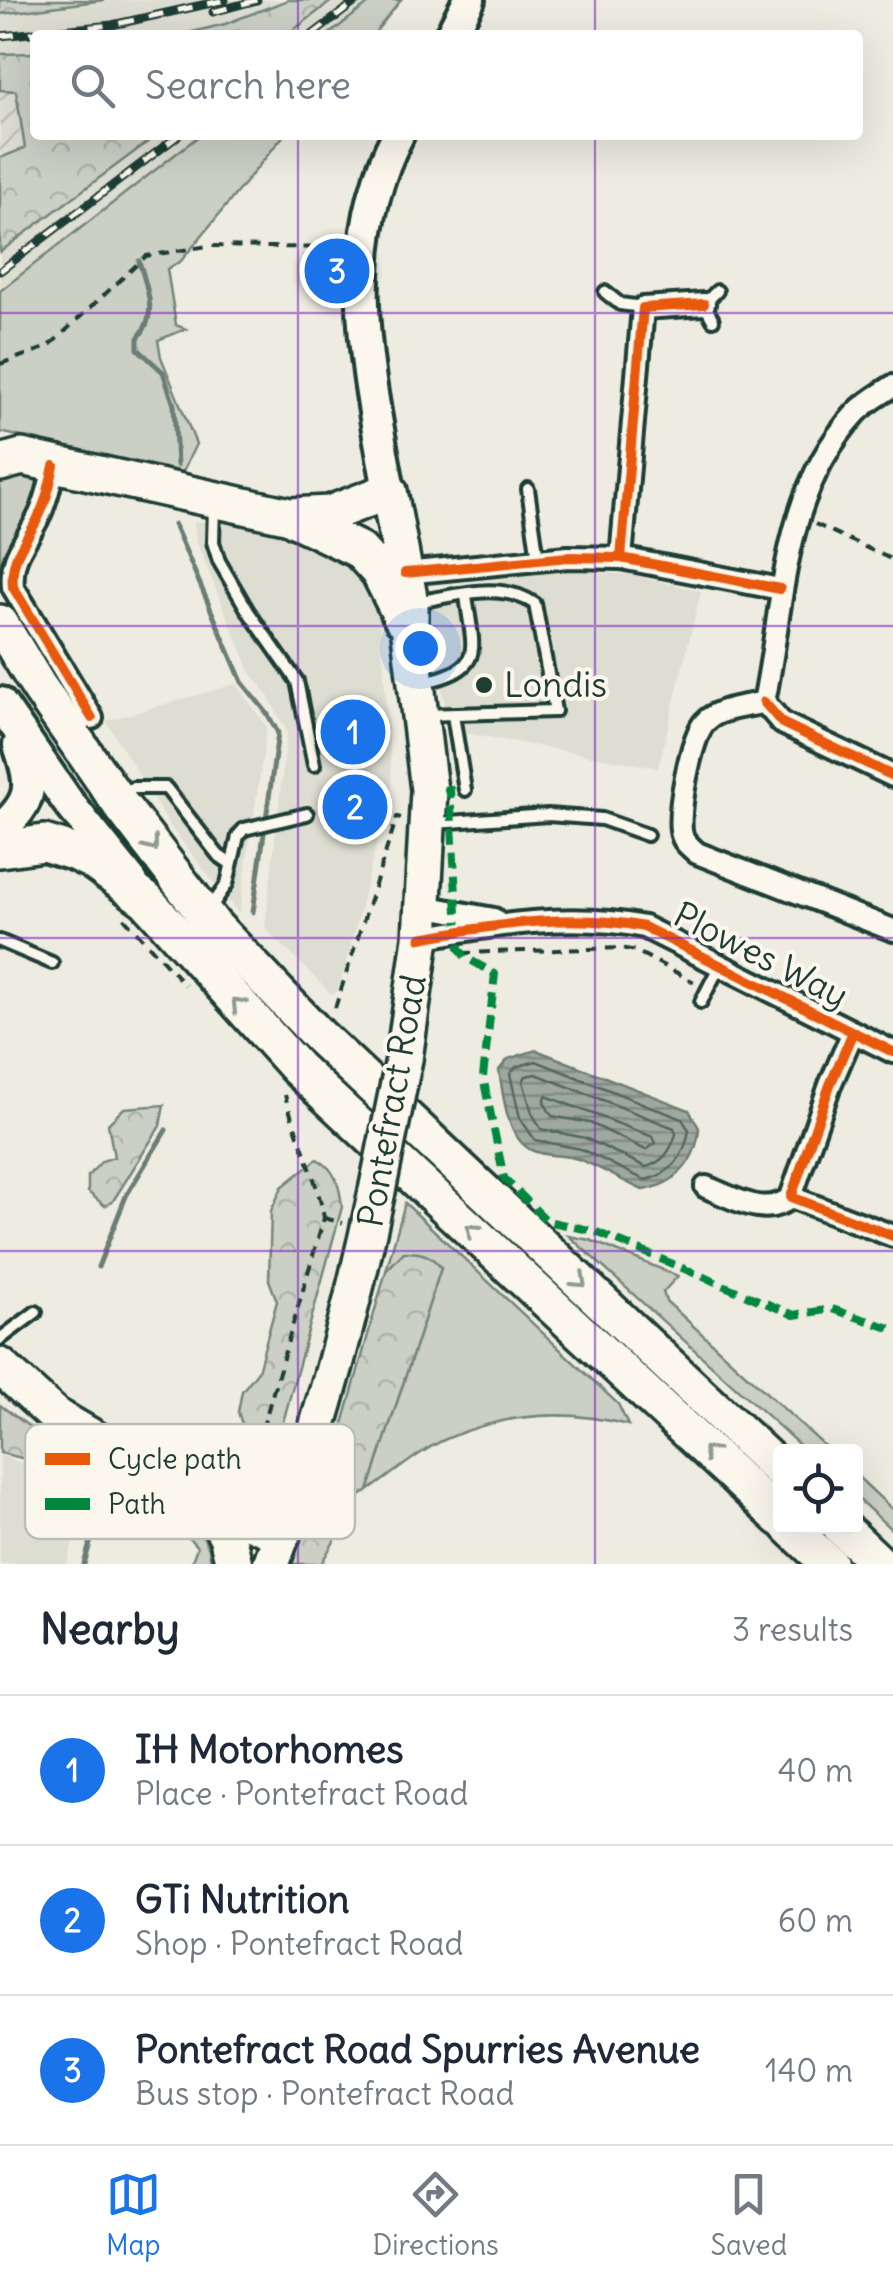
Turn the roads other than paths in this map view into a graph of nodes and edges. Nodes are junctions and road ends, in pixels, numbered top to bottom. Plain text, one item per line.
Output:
1 (470, 0) edge
2 (454, 30) edge
3 (395, 140) edge
4 (606, 292) dead end
5 (711, 305) dead end
6 (643, 308) junction
7 (893, 386) edge
8 (19, 459) edge
9 (528, 489) dead end
10 (214, 500) junction
11 (393, 508) junction
12 (290, 516) junction
13 (333, 536) junction
14 (621, 558) junction
15 (538, 559) junction
16 (780, 589) junction
17 (466, 594) junction
18 (409, 603) junction
19 (0, 622) edge
20 (764, 702) junction
21 (430, 704) junction
22 (5, 710) edge
23 (92, 718) dead end
24 (314, 765) dead end
25 (893, 776) edge
26 (465, 790) dead end
27 (114, 795) junction
28 (307, 814) dead end
29 (415, 820) junction
30 (0, 830) edge
31 (647, 836) dead end
32 (0, 849) edge
33 (231, 864) junction
34 (130, 904) junction
35 (205, 915) junction
36 (422, 922) junction
37 (510, 922) junction
38 (893, 930) edge
39 (0, 941) edge
40 (52, 964) dead end
41 (719, 967) junction
42 (701, 1002) dead end
43 (853, 1032) junction
44 (893, 1052) edge
45 (706, 1187) dead end
46 (791, 1197) junction
47 (893, 1236) edge
48 (36, 1312) dead end
49 (0, 1339) edge
50 (0, 1366) edge
51 (69, 1424) edge
52 (317, 1424) edge
53 (773, 1463) edge
54 (773, 1511) edge
55 (798, 1534) edge
56 (848, 1534) edge
57 (228, 1539) edge
58 (234, 1564) edge
59 (830, 1564) edge
60 (880, 1564) edge

1 - 2 main road
3 - 11 main road, Pontefract Road
4 - 6 lane
5 - 6 street
6 - 14 street
7 - 16 street
8 - 10 highway
8 - 23 street
9 - 15 lane
10 - 12 highway
10 - 24 lane
11 - 12 highway
11 - 13 highway
11 - 18 highway, Pontefract Road
12 - 13 highway
13 - 18 highway
14 - 15 street
14 - 16 street
15 - 18 street
16 - 20 street
17 - 18 lane
17 - 21 lane
17 - 21 lane
18 - 21 highway, Pontefract Road
19 - 27 highway
20 - 25 street
20 - 38 street
21 - 26 lane, Pontefract Road
21 - 29 highway, Pontefract Road
22 - 30 main road
22 - 34 main road
27 - 33 lane
27 -> 35 highway
28 - 33 lane
29 - 31 lane
29 - 36 highway, Pontefract Road
32 - 34 highway
33 - 35 lane
54 -> 34 highway
35 -> 53 highway
36 - 37 street, Plowes Way
36 - 37 street, Plowes Way
36 - 52 highway, Pontefract Road, bridge
37 - 41 street, Plowes Way
39 - 40 lane
41 - 42 lane
41 - 43 street, Plowes Way
43 - 44 street, Plowes Way
43 - 46 street
45 - 46 street
46 - 47 street
48 - 49 lane
50 - 51 highway
55 - 59 highway
56 - 60 highway
57 - 58 highway

